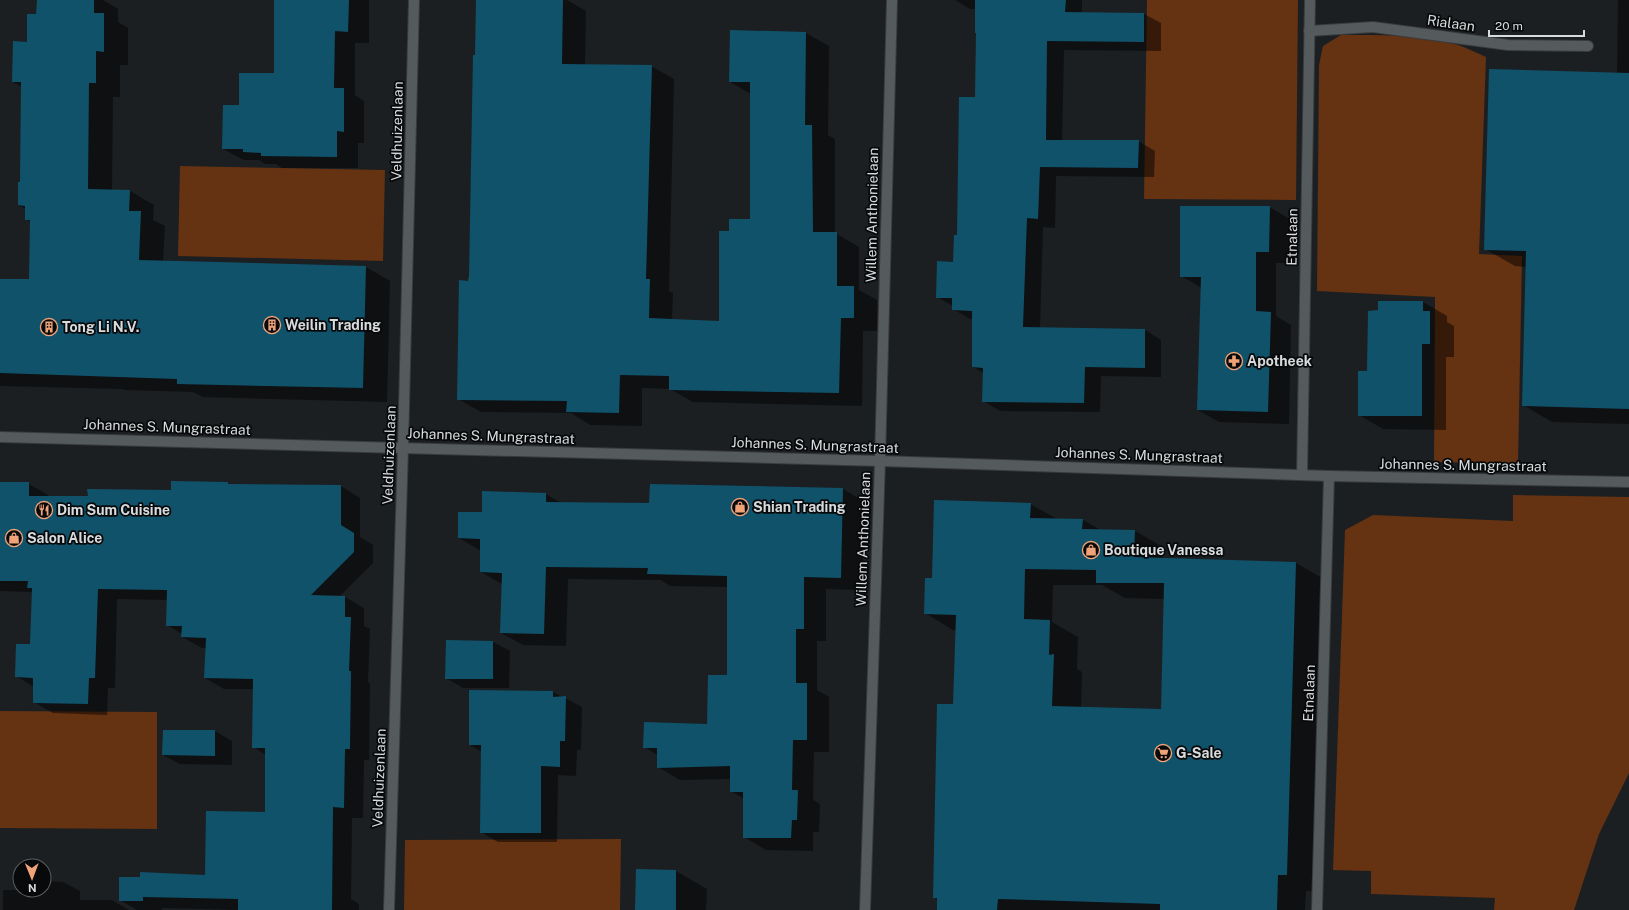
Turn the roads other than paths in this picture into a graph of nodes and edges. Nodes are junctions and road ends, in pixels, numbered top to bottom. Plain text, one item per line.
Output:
1 (414, 0) edge
2 (892, 0) edge
3 (1310, 0) edge
4 (1310, 31) junction
5 (1588, 46) dead end
6 (0, 437) edge
7 (403, 448) junction
8 (880, 461) junction
9 (1302, 475) junction
10 (1329, 476) junction
11 (1629, 482) edge
12 (389, 910) edge
13 (865, 910) edge
14 (1316, 910) edge

1 - 7 street, Veldhuizenlaan
2 - 8 street, Willem Anthonielaan
3 - 4 street, Etnalaan
4 - 5 street, Rialaan
4 - 9 street, Etnalaan
6 - 7 street, Johannes S. Mungrastraat
7 - 8 street, Johannes S. Mungrastraat
7 - 12 street, Veldhuizenlaan
8 - 9 street, Johannes S. Mungrastraat
8 - 13 street, Willem Anthonielaan
9 - 10 street, Johannes S. Mungrastraat
10 - 11 street, Johannes S. Mungrastraat
10 - 14 street, Etnalaan

